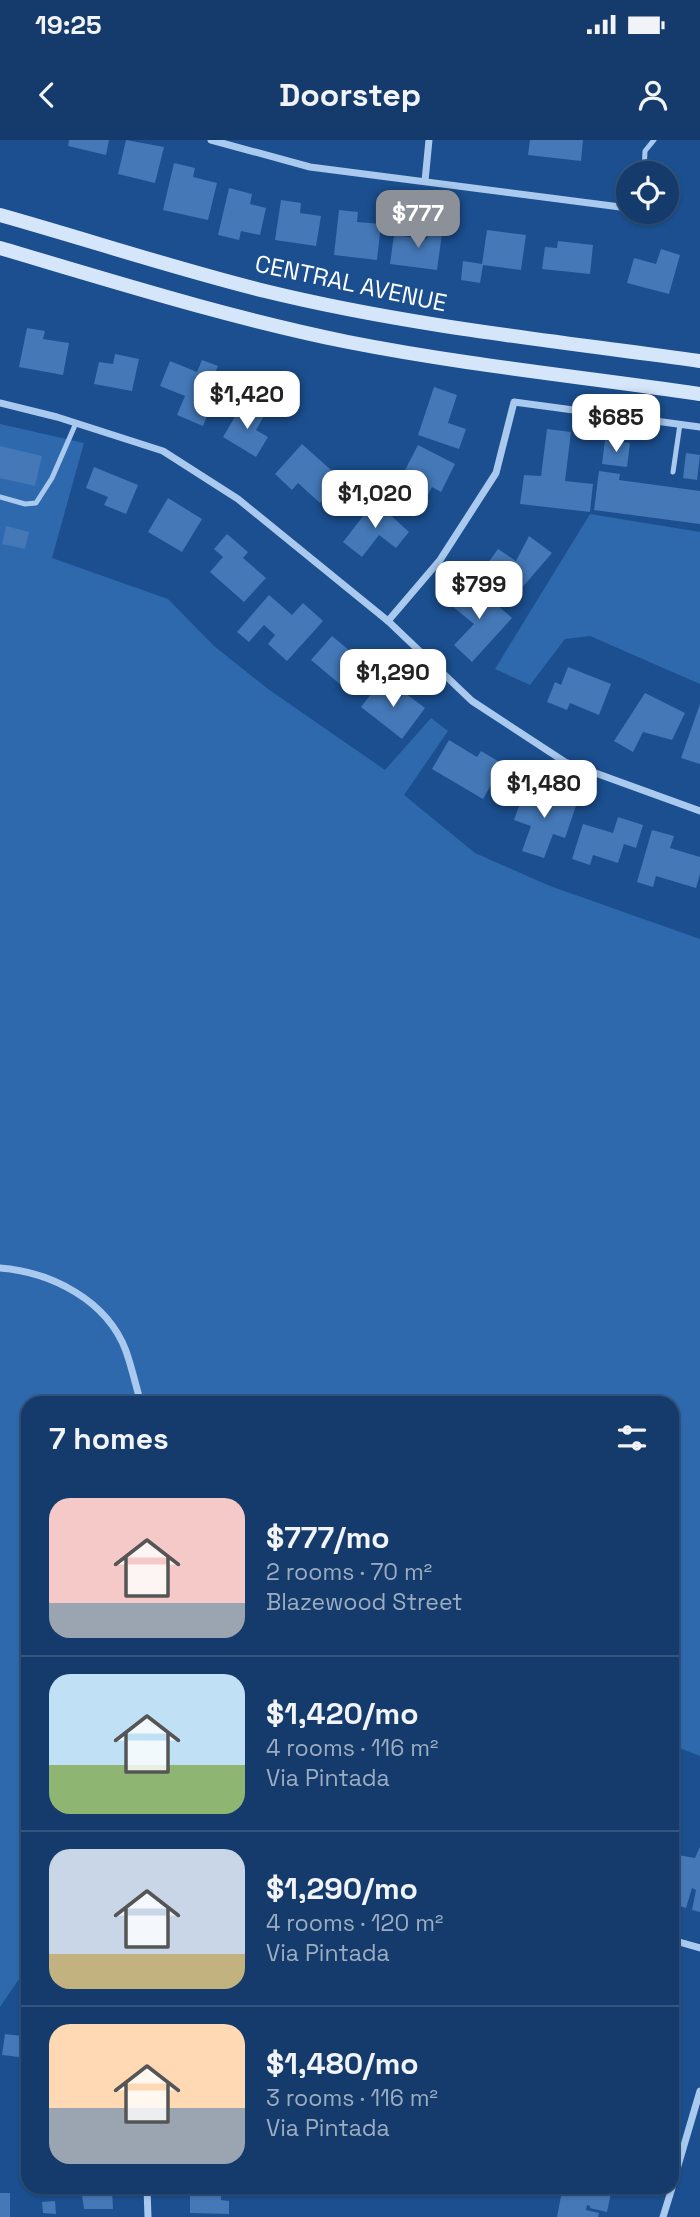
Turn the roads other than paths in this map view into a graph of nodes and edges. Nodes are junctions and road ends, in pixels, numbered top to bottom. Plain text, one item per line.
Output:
1 (211, 140) edge
2 (429, 140) edge
3 (654, 140) edge
4 (645, 161) edge
5 (425, 181) junction
6 (616, 206) edge
7 (0, 215) edge
8 (0, 248) edge
9 (700, 361) edge
10 (700, 394) edge
11 (0, 403) edge
12 (76, 423) junction
13 (680, 424) junction
14 (700, 427) edge
15 (673, 472) dead end
16 (0, 497) edge
17 (388, 621) junction
18 (700, 811) edge
19 (0, 1268) edge
20 (139, 1396) edge
21 (679, 1942) edge
22 (700, 1948) edge
23 (700, 2091) edge
24 (679, 2163) edge
25 (148, 2194) edge
26 (670, 2194) edge
27 (148, 2217) edge
28 (663, 2217) edge

1 - 5 street
2 - 5 street
3 - 4 lane
5 - 6 street
7 - 9 main road, CENTRAL AVENUE
8 - 10 main road
11 - 12 street
12 - 16 lane
12 - 17 street
13 - 14 street
13 - 15 lane
13 - 17 street
17 - 18 street
19 - 20 street
21 - 22 street
23 - 24 street
25 - 27 street
26 - 28 street

